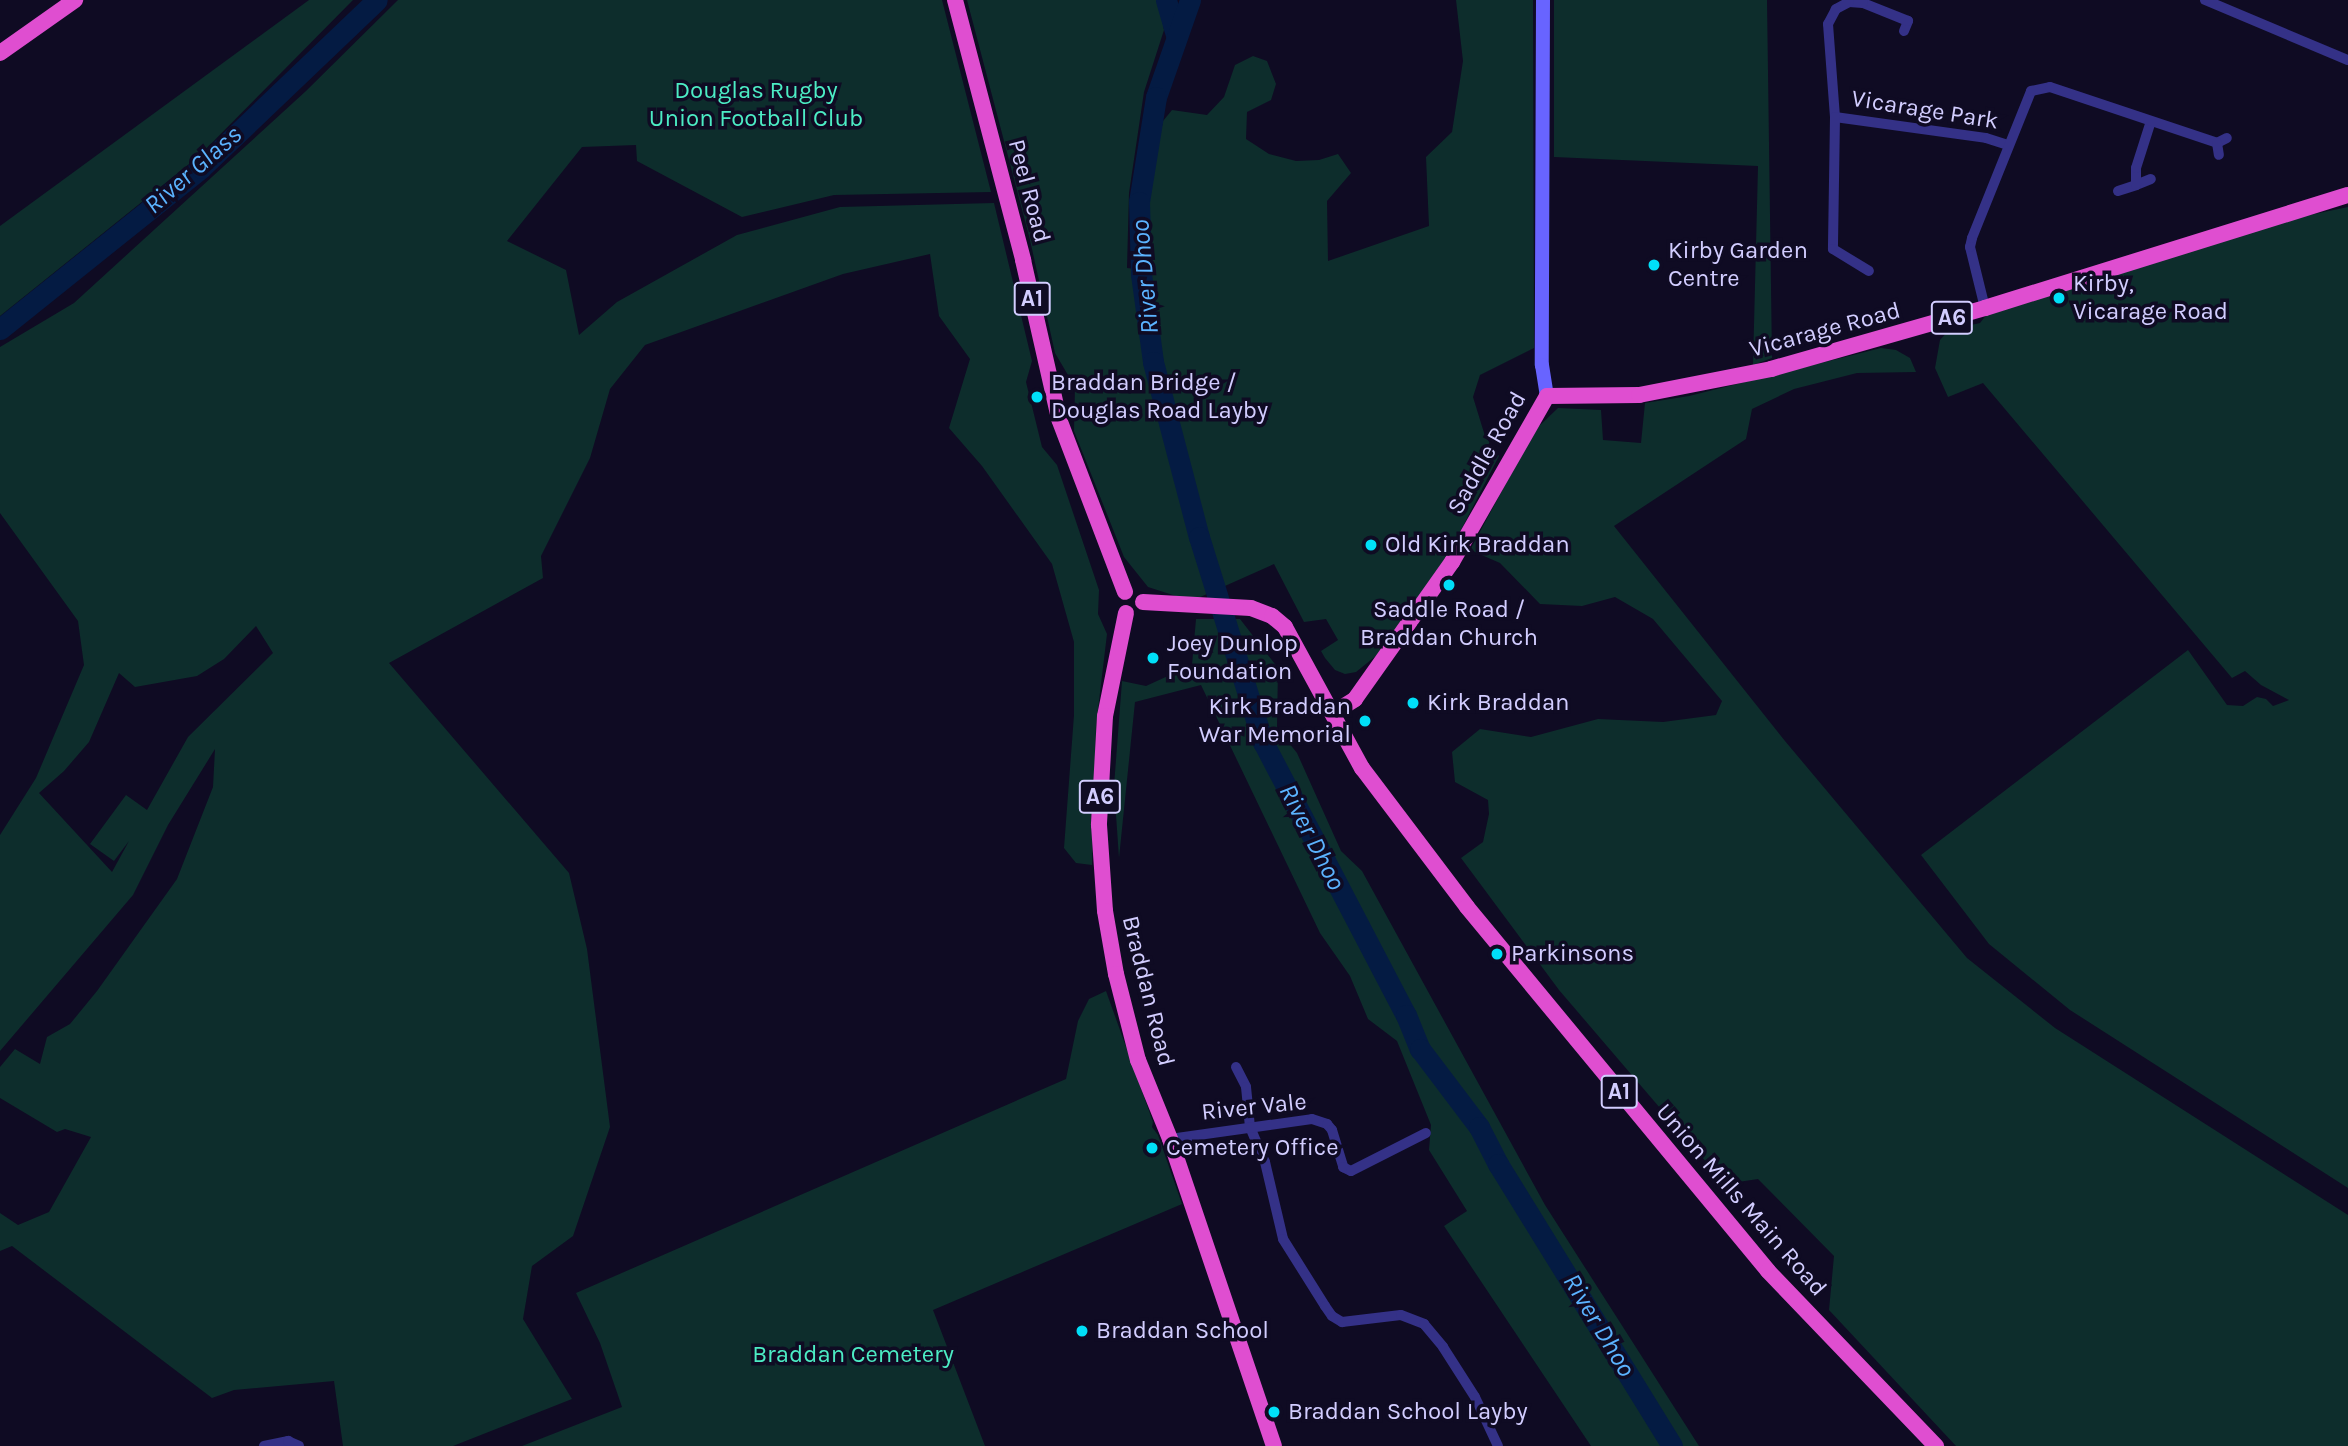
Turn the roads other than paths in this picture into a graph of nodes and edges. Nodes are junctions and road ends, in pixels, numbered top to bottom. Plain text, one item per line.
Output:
1 (75, 0) edge
2 (955, 0) edge
3 (1543, 0) edge
4 (2205, 0) edge
5 (1912, 10) dead end
6 (0, 53) edge
7 (2348, 60) edge
8 (1835, 117) junction
9 (2151, 121) junction
10 (2227, 138) dead end
11 (2217, 144) junction
12 (2008, 145) junction
13 (2220, 155) dead end
14 (2151, 179) dead end
15 (2136, 185) junction
16 (2118, 191) dead end
17 (2348, 195) edge
18 (1869, 271) dead end
19 (1985, 308) junction
20 (1547, 396) junction
21 (1125, 592) junction
22 (1145, 602) junction
23 (1126, 613) junction
24 (1333, 713) junction
25 (1236, 1067) dead end
26 (1250, 1127) junction
27 (1426, 1133) dead end
28 (1170, 1139) junction
29 (264, 1446) edge
30 (299, 1446) edge
31 (1274, 1446) edge
32 (1498, 1446) edge
33 (1936, 1446) edge

1 - 6 highway
2 - 21 highway, Peel Road / A1
3 - 20 main road, Saddle Road
4 - 7 street
5 - 8 street, Vicarage Park
8 - 12 street, Vicarage Park
8 - 18 street, Vicarage Park
9 - 11 street, Vicarage Park
9 - 12 street, Vicarage Park
9 - 15 street
10 - 11 street
11 - 13 street
12 - 19 street, Vicarage Park
14 - 15 street
15 - 16 street
17 - 19 highway, Vicarage Road / A6
19 - 20 highway, Vicarage Road / A6
20 - 24 highway, Saddle Road
21 - 22 highway
21 - 23 highway
22 - 23 highway
22 - 24 highway, Union Mills Main Road / A1
23 - 28 highway, Braddan Road / A6
24 - 33 highway, Union Mills Main Road / A1
25 - 26 street
26 - 27 street, River Vale
26 - 28 street, River Vale
26 - 32 street
28 - 31 highway, Braddan Road / A6
29 - 30 street

